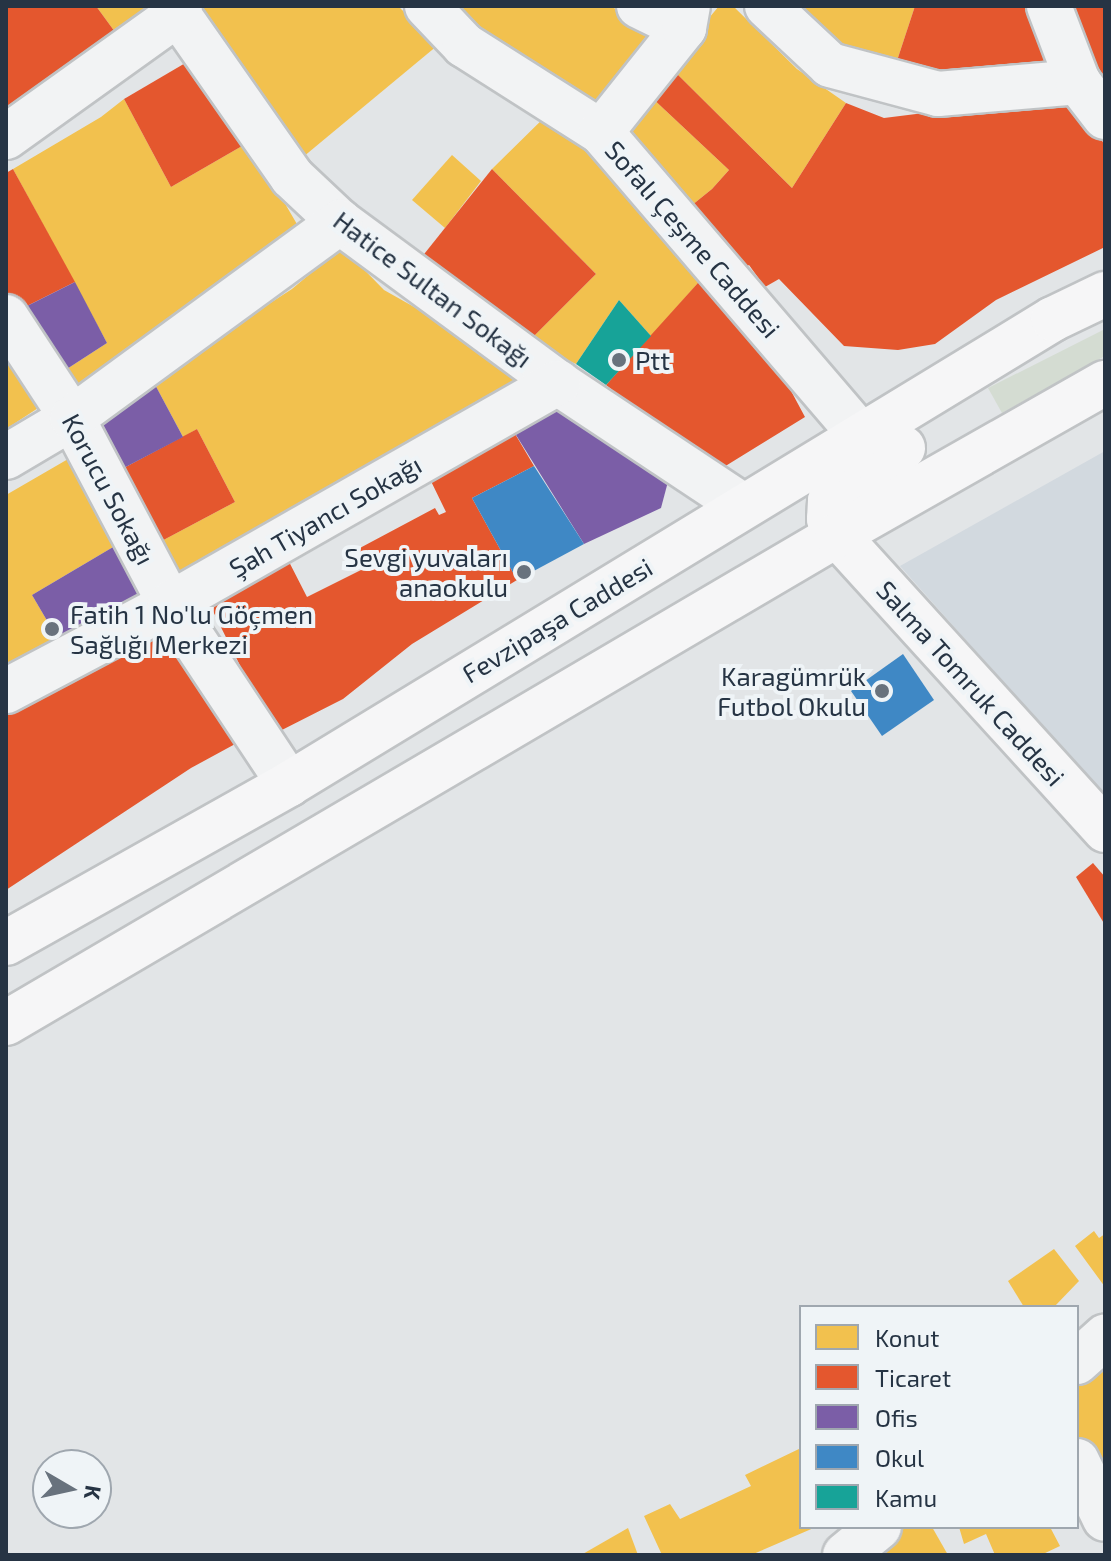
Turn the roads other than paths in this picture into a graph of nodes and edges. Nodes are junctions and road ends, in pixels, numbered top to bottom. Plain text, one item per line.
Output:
1 (427, 6) edge
2 (639, 6) edge
3 (767, 6) edge
4 (1049, 6) edge
5 (179, 10) edge
6 (686, 17) edge
7 (1078, 82) junction
8 (1105, 117) edge
9 (601, 132) junction
10 (6, 137) edge
11 (340, 222) junction
12 (1105, 294) edge
13 (6, 317) edge
14 (963, 375) junction
15 (558, 383) junction
16 (1105, 383) edge
17 (72, 418) junction
18 (863, 438) junction
19 (6, 457) edge
20 (743, 506) junction
21 (837, 535) junction
22 (170, 604) junction
23 (6, 691) edge
24 (289, 784) junction
25 (1105, 830) edge
26 (6, 943) edge
27 (6, 1023) edge
28 (1105, 1337) edge
29 (1079, 1360) edge
30 (1079, 1465) edge
31 (1105, 1519) edge
32 (877, 1529) edge
33 (845, 1555) edge

1 - 9 street, Sofalı Çeşme Caddesi
2 - 6 street
3 - 7 street
4 - 7 street
5 - 10 street
5 - 11 street, Hatice Sultan Sokağı
6 - 9 street
7 - 8 street
9 - 18 street, Sofalı Çeşme Caddesi
11 - 15 street, Hatice Sultan Sokağı
11 - 17 street
12 - 14 main road, Fevzipaşa Caddesi
13 - 17 street, Korucu Sokağı
14 - 18 main road, Fevzipaşa Caddesi
14 - 21 main road
15 - 20 street, Hatice Sultan Sokağı
15 - 22 street, Şah Tiyancı Sokağı
16 - 21 main road
17 - 19 street
17 - 22 street, Korucu Sokağı
18 - 20 main road, Fevzipaşa Caddesi
20 - 24 main road, Fevzipaşa Caddesi
21 - 25 main road, Salma Tomruk Caddesi
21 - 27 main road
22 - 23 street, Şah Tiyancı Sokağı
22 - 24 street, Korucu Sokağı
24 - 26 main road, Fevzipaşa Caddesi
28 - 29 street
30 - 31 street
32 - 33 street

